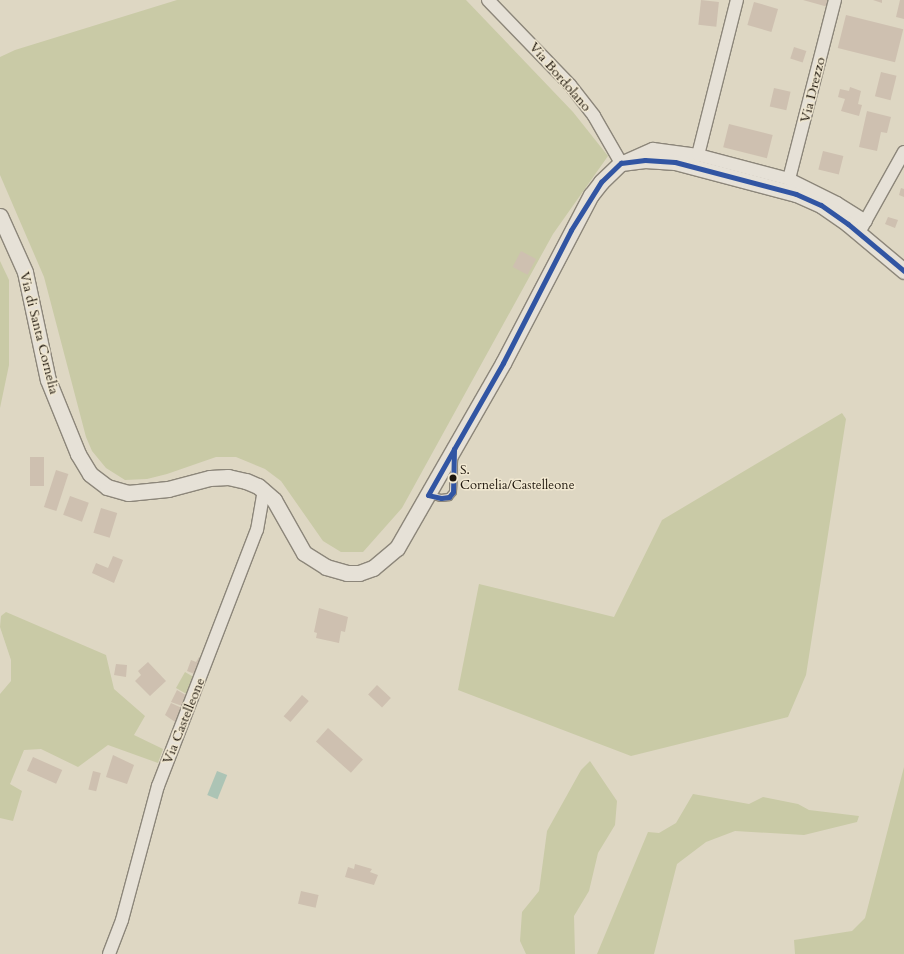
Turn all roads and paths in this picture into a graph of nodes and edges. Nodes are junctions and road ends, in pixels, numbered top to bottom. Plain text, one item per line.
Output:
1 (488, 0) edge
2 (737, 0) edge
3 (835, 0) edge
4 (904, 152) edge
5 (698, 155) junction
6 (621, 163) junction
7 (789, 179) junction
8 (0, 216) edge
9 (862, 226) junction
10 (904, 271) edge
11 (454, 449) junction
12 (264, 490) junction
13 (428, 495) junction
14 (109, 954) edge

1 - 6 street, Via Bordolano
2 - 5 street
3 - 7 street, Via Drezzo
4 - 9 street
5 - 6 street, Via di Santa Cornelia
5 - 7 street, Via di Santa Cornelia
6 - 9 street, Via di Santa Cornelia
6 - 11 street, Via di Santa Cornelia
7 - 9 street, Via di Santa Cornelia
8 - 12 street, Via di Santa Cornelia
9 - 10 street, Via di Santa Cornelia
11 - 13 street, Via di Santa Cornelia
11 - 13 lane
12 - 13 street, Via di Santa Cornelia
12 - 14 street, Via Castelleone

